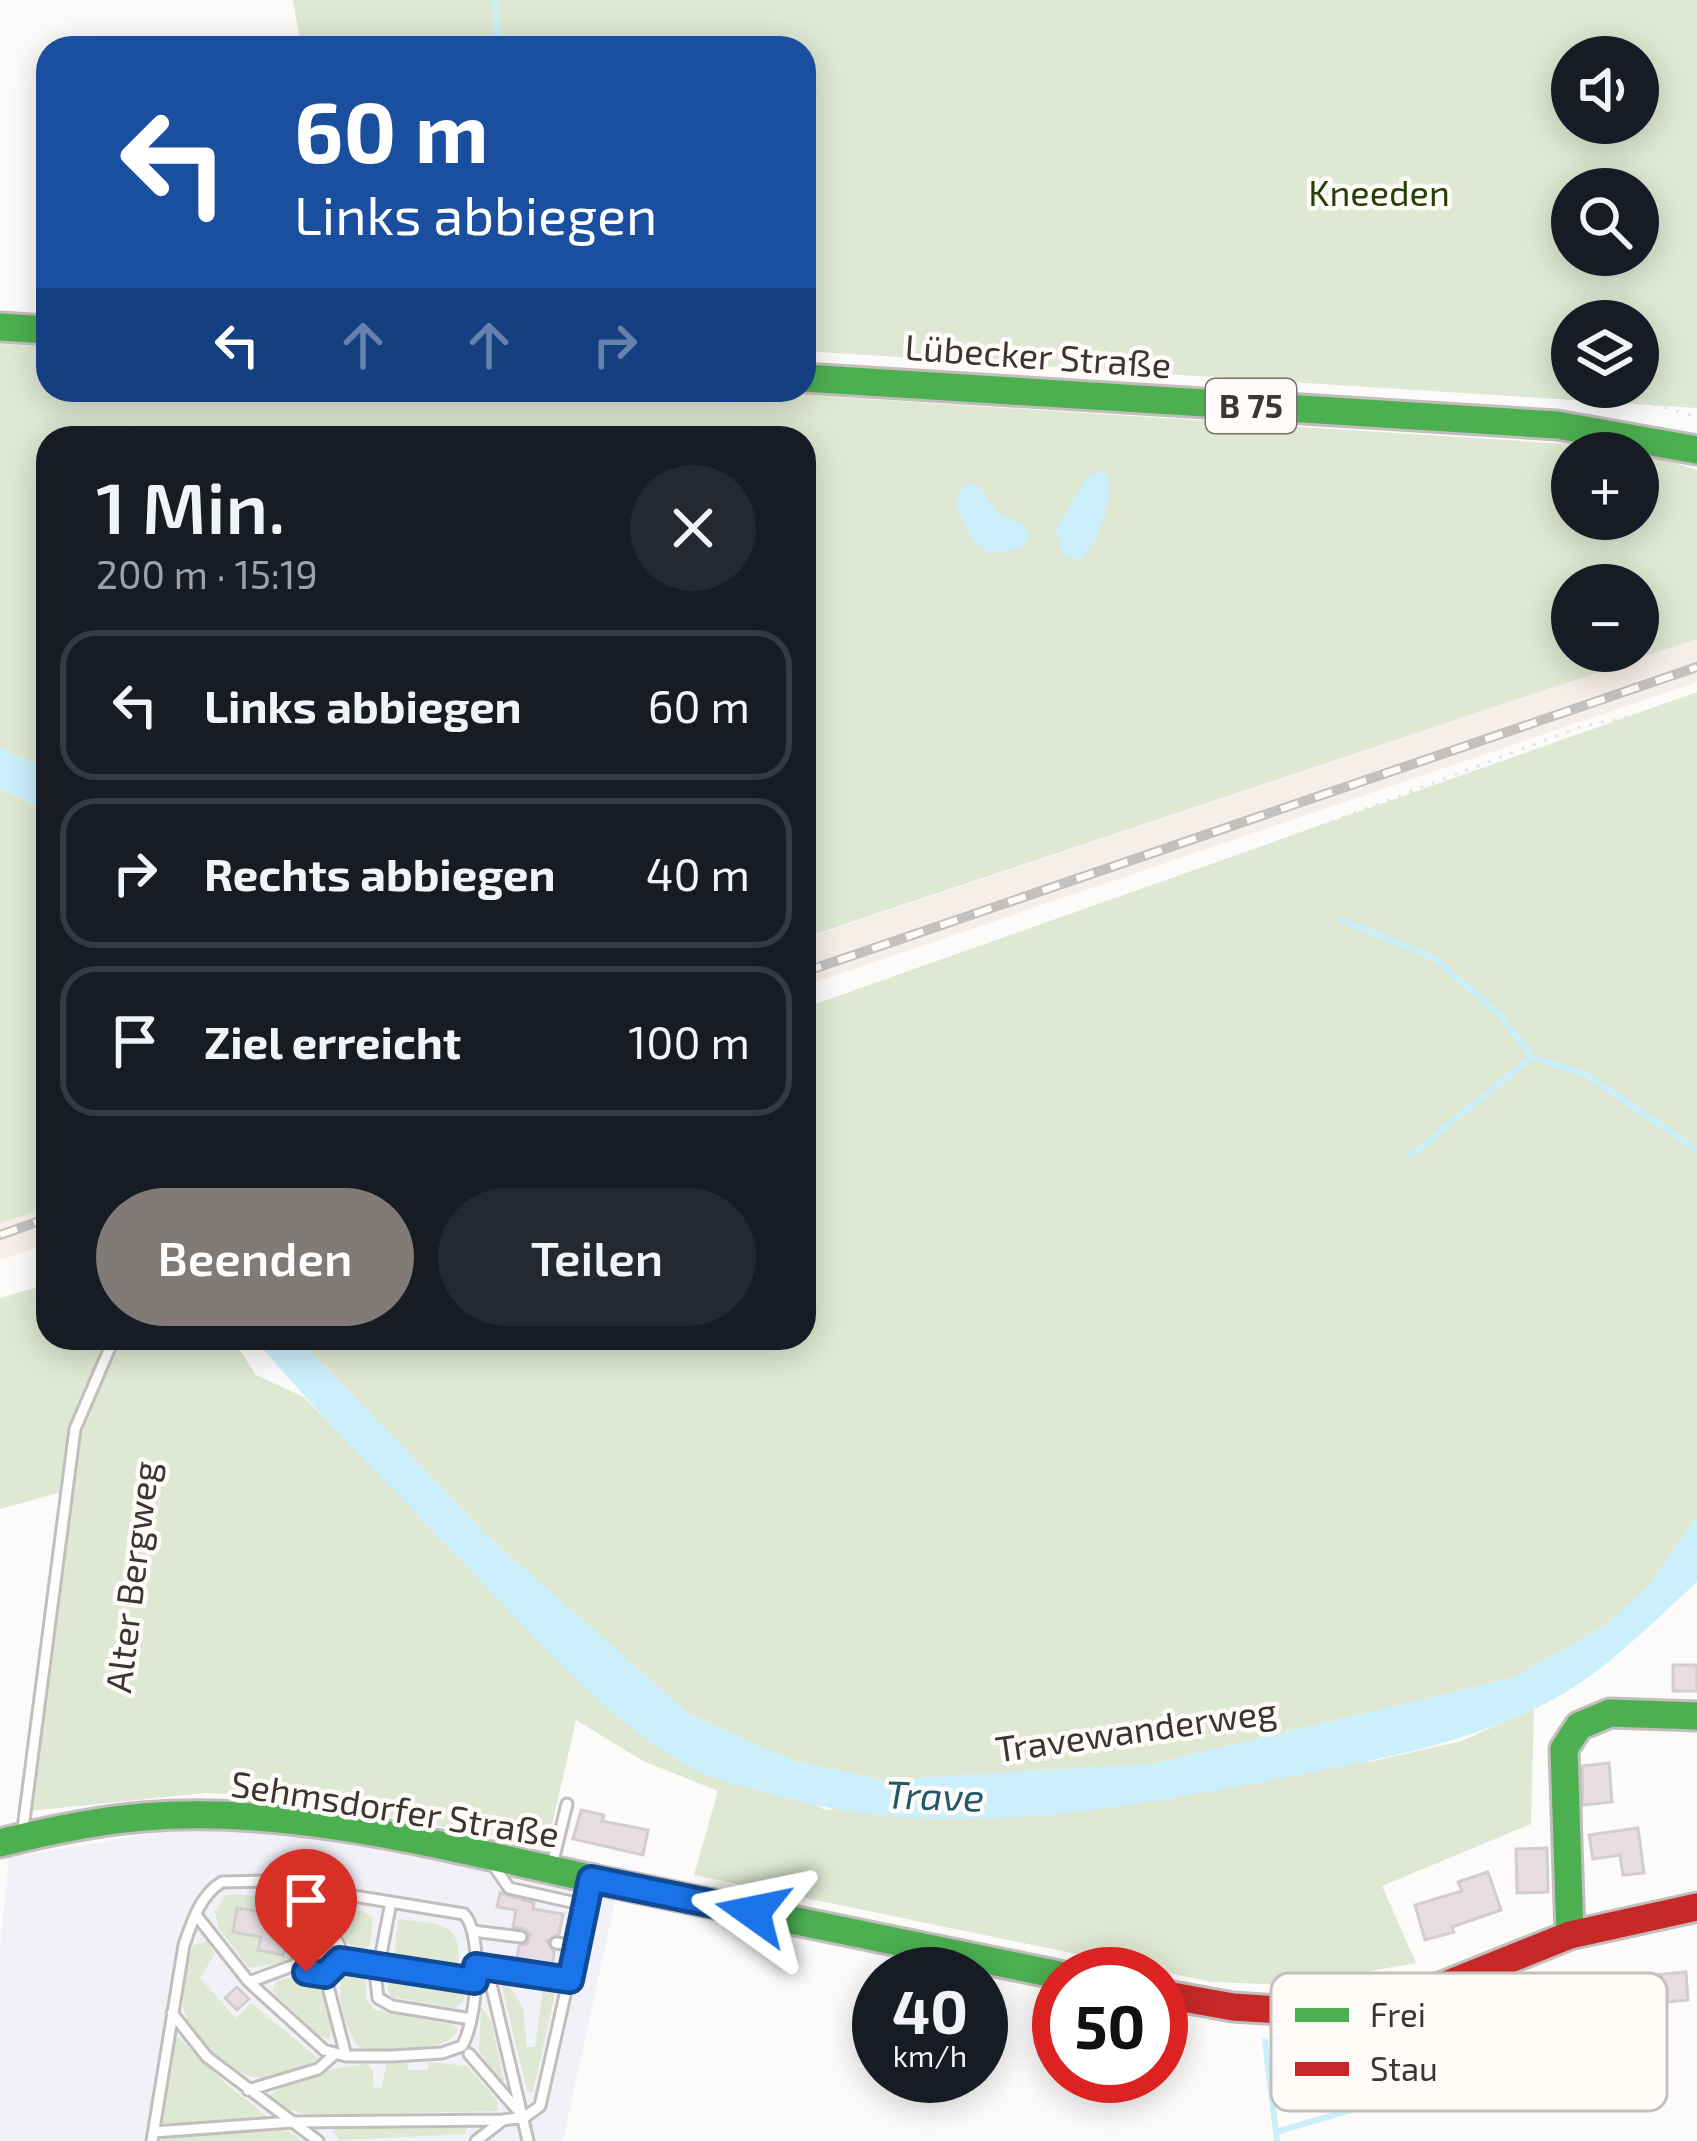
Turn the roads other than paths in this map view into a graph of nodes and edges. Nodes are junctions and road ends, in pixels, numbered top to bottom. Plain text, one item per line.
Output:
1 (816, 378) edge
2 (1697, 450) edge
3 (108, 1350) edge
4 (1697, 1716) edge
5 (567, 1804) dead end
6 (11, 1839) edge
7 (489, 1857) junction
8 (551, 1870) junction
9 (329, 1892) junction
10 (588, 1892) junction
11 (391, 1902) junction
12 (1697, 1907) edge
13 (196, 1915) junction
14 (473, 1931) junction
15 (322, 1933) junction
16 (1570, 1935) junction
17 (520, 1937) dead end
18 (556, 1943) dead end
19 (577, 1946) junction
20 (340, 1960) junction
21 (300, 1964) junction
22 (476, 1966) junction
23 (378, 1967) junction
24 (1032, 1970) edge
25 (1475, 1973) edge
26 (325, 1975) junction
27 (570, 1980) junction
28 (475, 1981) junction
29 (250, 1982) junction
30 (1188, 1999) edge
31 (1271, 2009) edge
32 (172, 2013) junction
33 (471, 2019) junction
34 (469, 2054) dead end
35 (340, 2055) junction
36 (248, 2090) junction
37 (525, 2117) junction
38 (503, 2120) junction
39 (292, 2122) junction
40 (153, 2136) edge
41 (318, 2141) edge
42 (476, 2141) edge
43 (527, 2141) edge

1 - 2 main road, Lübecker Straße / B 75
3 - 6 lane
4 - 16 main road
5 - 8 lane
6 - 7 main road, Sehmsdorfer Straße
7 - 8 main road, Sehmsdorfer Straße
7 - 10 lane
8 - 10 main road, Sehmsdorfer Straße
9 - 11 lane
9 - 13 lane
9 - 15 lane
10 - 19 lane
10 - 24 main road, Sehmsdorfer Straße
11 - 14 lane
11 - 23 lane
12 - 16 main road
13 - 29 lane
13 - 32 lane
14 - 17 lane
14 - 22 lane
15 - 20 lane
15 - 21 lane
16 - 25 main road
18 - 19 lane
19 - 27 lane
20 - 23 lane
20 - 26 lane
21 - 26 lane
21 - 29 lane
22 - 27 lane
22 - 28 lane
22 - 37 lane
23 - 28 lane
23 - 33 lane
26 - 35 lane
27 - 37 lane
28 - 33 lane
29 - 35 lane
30 - 31 main road
32 - 36 lane
32 - 40 lane
33 - 35 lane
34 - 37 lane
35 - 36 lane
36 - 39 lane
37 - 38 lane
37 - 43 lane
38 - 39 lane
38 - 42 lane
39 - 40 lane
39 - 41 lane

